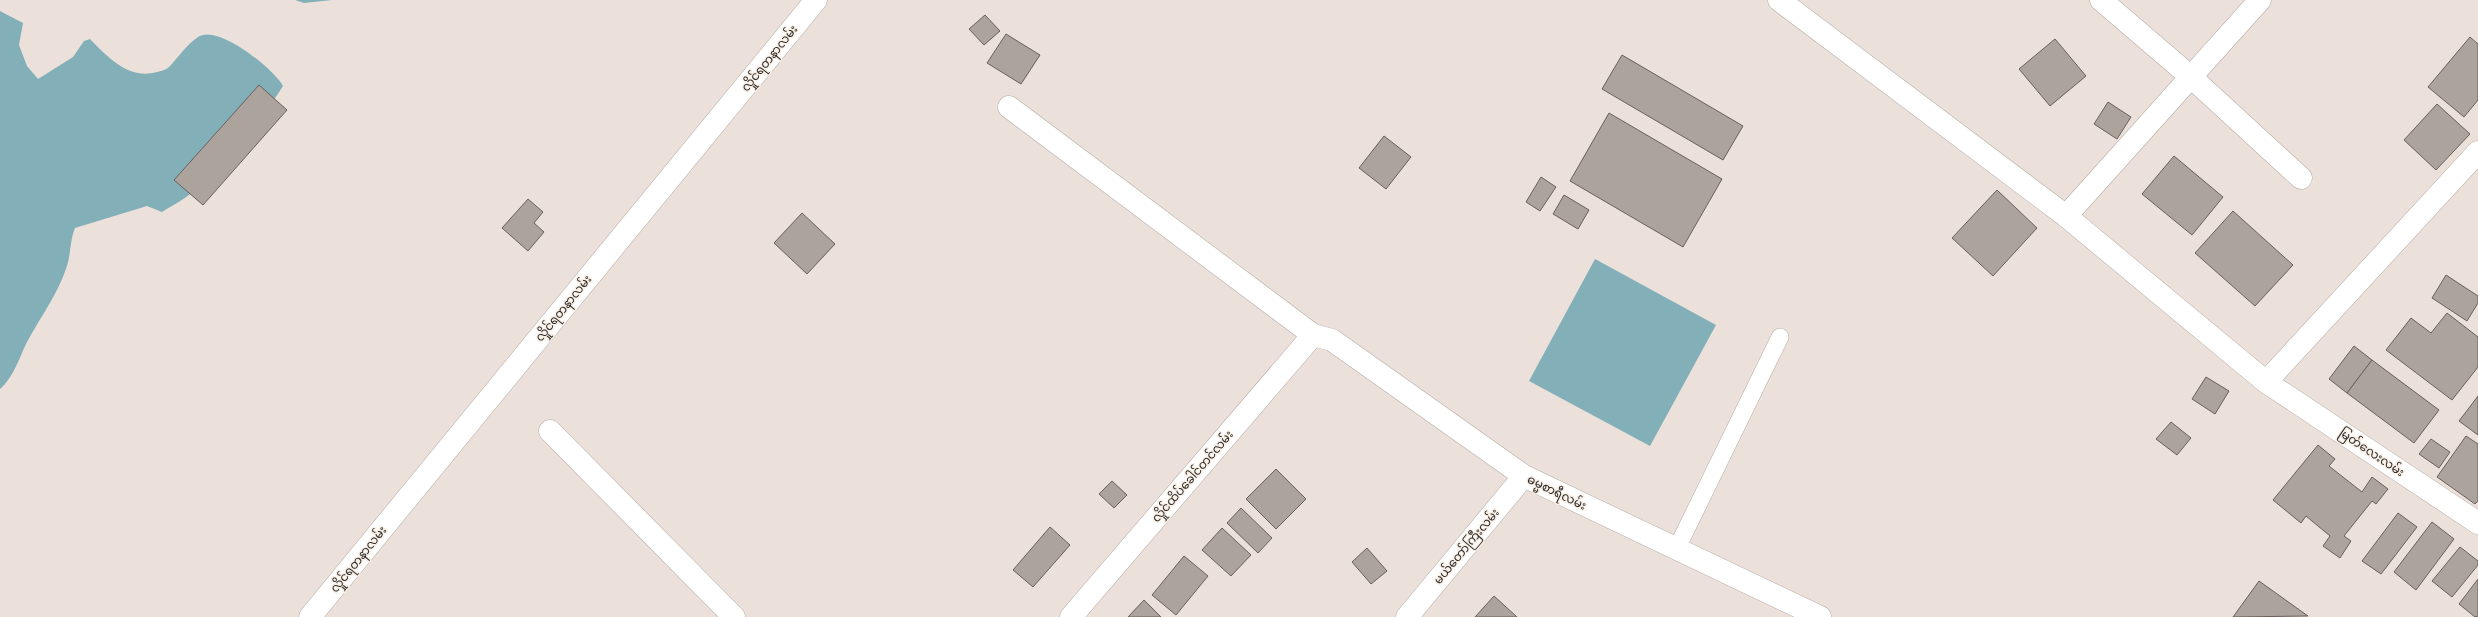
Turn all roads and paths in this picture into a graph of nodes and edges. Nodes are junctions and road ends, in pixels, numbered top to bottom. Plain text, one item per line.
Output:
1 (816, 0) edge
2 (1779, 0) edge
3 (2101, 0) edge
4 (2260, 0) edge
5 (2191, 77) junction
6 (1010, 107) dead end
7 (2478, 152) edge
8 (2301, 178) dead end
9 (2066, 216) junction
10 (1313, 336) junction
11 (1780, 336) dead end
12 (2266, 382) junction
13 (550, 431) dead end
14 (1524, 476) junction
15 (2478, 523) edge
16 (1676, 550) junction
17 (1806, 614) edge
18 (310, 617) edge
19 (734, 617) edge
20 (1071, 617) edge
21 (1407, 617) edge

1 - 18 street, လှိုင်ရတနာလမ်း
2 - 9 street, မြတ်လေးလမ်း
3 - 5 street
4 - 5 street
5 - 8 street
5 - 9 street
6 - 10 street
7 - 12 street
9 - 12 street, မြတ်လေးလမ်း
10 - 14 street, ဓမ္မစာရီလမ်း
10 - 20 street, လှိုင်ထိပ်ခေါင်တင်လမ်း
11 - 16 lane
12 - 15 street, မြတ်လေးလမ်း
13 - 19 street
14 - 16 street, ဓမ္မစာရီလမ်း
14 - 21 street, မယ်တော်ကြီးလမ်း
16 - 17 street, ဓမ္မစာရီလမ်း

